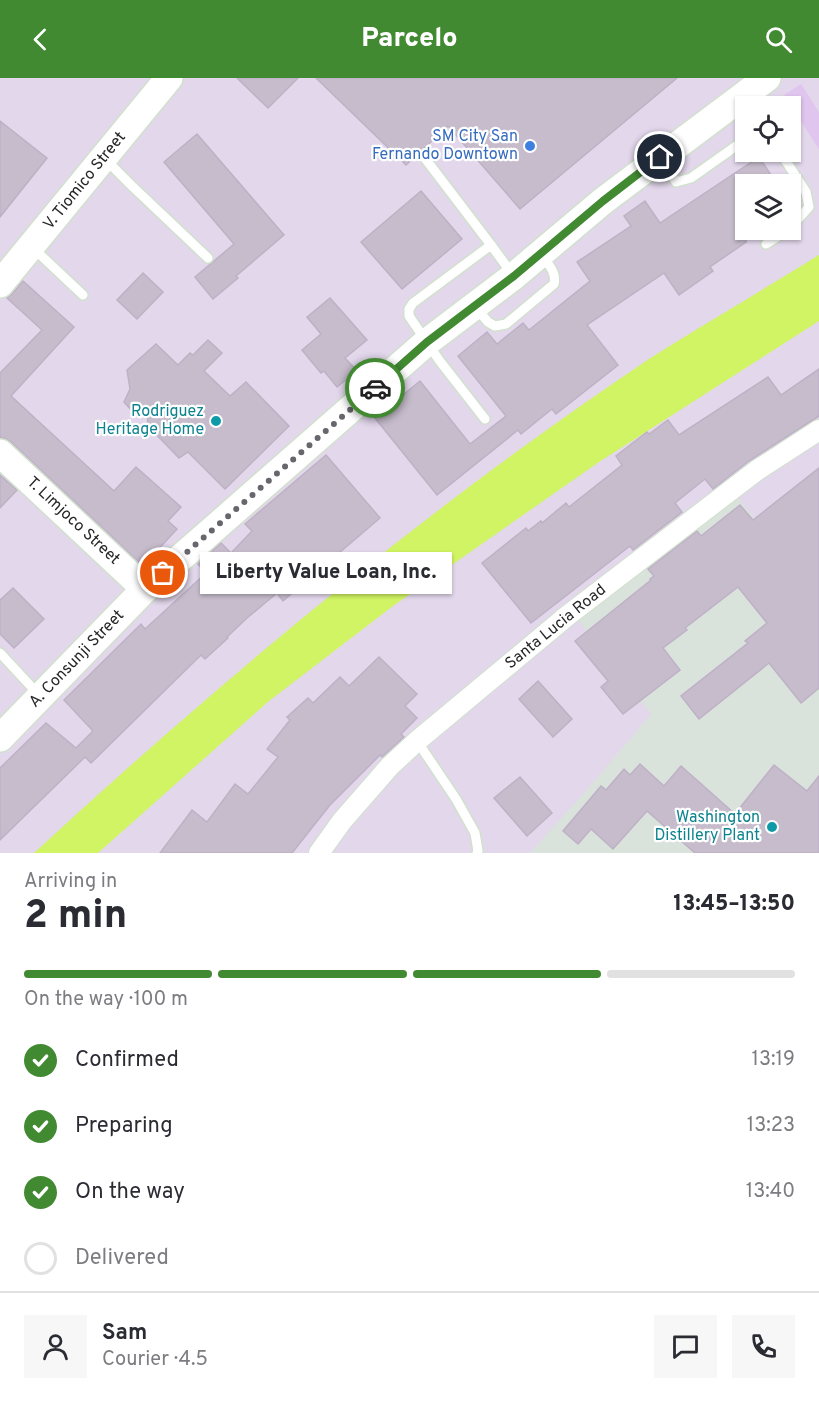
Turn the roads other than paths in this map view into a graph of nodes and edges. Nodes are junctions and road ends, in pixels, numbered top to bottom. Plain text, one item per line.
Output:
1 (169, 78) edge
2 (767, 78) edge
3 (751, 96) edge
4 (735, 108) edge
5 (735, 147) edge
6 (104, 157) junction
7 (424, 157) dead end
8 (660, 157) junction
9 (801, 184) edge
10 (801, 216) edge
11 (771, 240) edge
12 (766, 243) dead end
13 (490, 245) junction
14 (31, 246) junction
15 (541, 253) junction
16 (208, 258) dead end
17 (514, 276) junction
18 (0, 284) edge
19 (83, 295) dead end
20 (474, 306) junction
21 (427, 342) junction
22 (484, 419) dead end
23 (819, 430) edge
24 (0, 453) edge
25 (145, 589) junction
26 (0, 653) edge
27 (41, 696) junction
28 (0, 738) edge
29 (417, 741) junction
30 (319, 853) edge
31 (477, 853) edge

1 - 6 main road, V. Tiomico Street
2 - 3 main road, A. Consunji Street
4 - 8 main road, A. Consunji Street
5 - 8 lane
6 - 14 main road, V. Tiomico Street
6 - 16 lane
7 - 13 lane
8 - 15 main road, A. Consunji Street
9 - 10 lane
11 - 12 lane
13 - 17 lane
13 - 21 lane
14 - 18 main road, V. Tiomico Street
14 - 19 lane
15 - 17 main road, A. Consunji Street
15 - 20 lane
17 - 20 main road, A. Consunji Street
20 - 21 main road, A. Consunji Street
21 - 22 lane
21 - 25 main road, A. Consunji Street
23 - 29 street, Santa Lucia Road
24 - 25 main road, T. Limjoco Street
25 - 27 main road, A. Consunji Street
26 - 27 lane
27 - 28 main road, A. Consunji Street
29 - 30 street, Santa Lucia Road
29 - 31 lane

